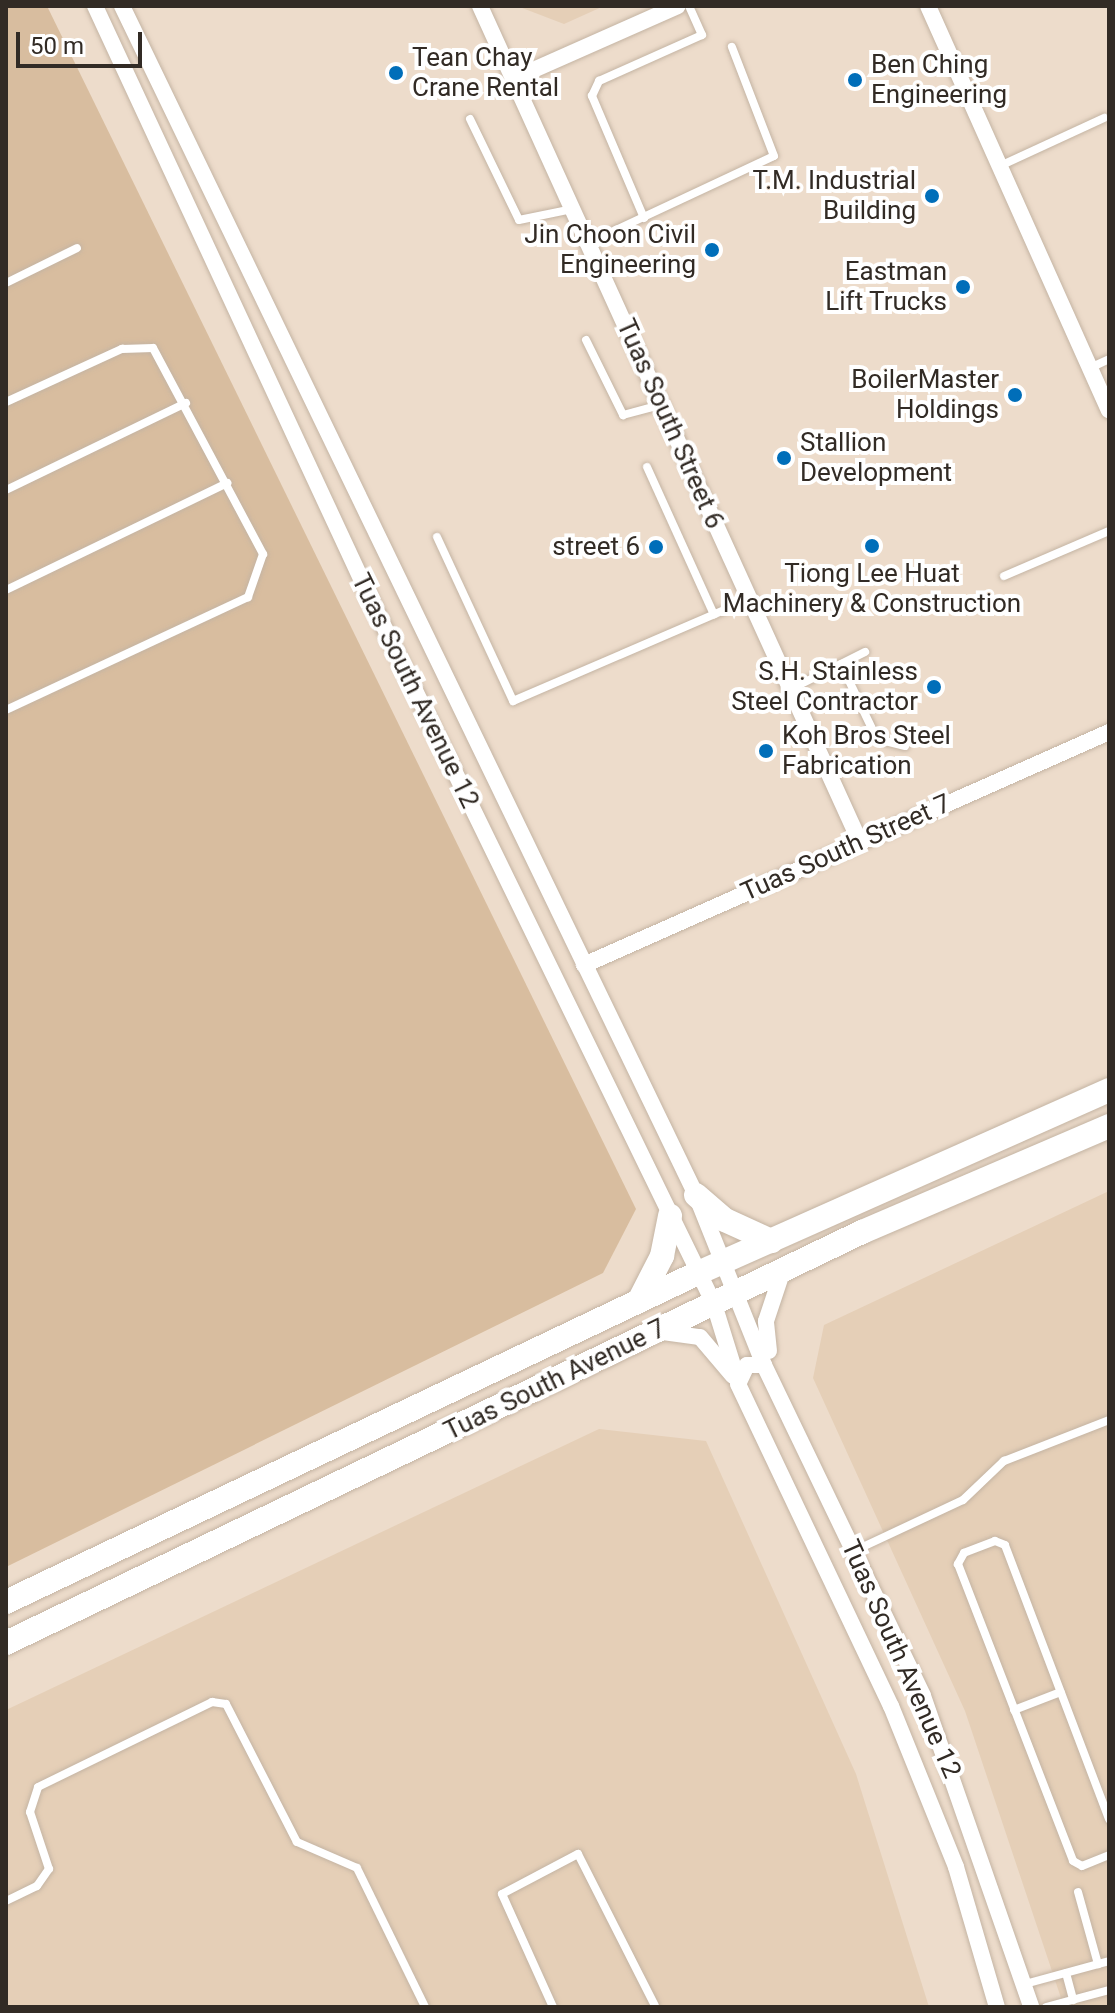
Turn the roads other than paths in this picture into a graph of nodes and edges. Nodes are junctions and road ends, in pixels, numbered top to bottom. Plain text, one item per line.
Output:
1 (95, 6) edge
2 (122, 6) edge
3 (480, 6) edge
4 (678, 6) edge
5 (689, 6) edge
6 (928, 6) edge
7 (732, 47) dead end
8 (513, 79) junction
9 (1104, 118) dead end
10 (470, 119) dead end
11 (1000, 166) junction
12 (572, 209) junction
13 (644, 218) junction
14 (588, 243) junction
15 (77, 248) dead end
16 (6, 283) edge
17 (586, 340) dead end
18 (1109, 359) edge
19 (1090, 368) junction
20 (6, 402) edge
21 (186, 403) junction
22 (661, 405) junction
23 (1109, 410) edge
24 (647, 467) dead end
25 (227, 483) junction
26 (6, 490) edge
27 (1109, 531) edge
28 (437, 537) dead end
29 (1004, 576) dead end
30 (6, 590) edge
31 (750, 599) junction
32 (714, 615) junction
33 (865, 652) dead end
34 (841, 664) junction
35 (791, 689) junction
36 (7, 706) edge
37 (1109, 732) edge
38 (905, 746) dead end
39 (860, 842) junction
40 (584, 965) junction
41 (1109, 1090) edge
42 (1109, 1126) edge
43 (696, 1195) junction
44 (670, 1216) junction
45 (771, 1241) junction
46 (721, 1263) junction
47 (783, 1270) junction
48 (698, 1273) junction
49 (736, 1293) junction
50 (639, 1301) junction
51 (714, 1304) junction
52 (656, 1332) junction
53 (764, 1365) junction
54 (737, 1380) junction
55 (778, 1387) junction
56 (1109, 1420) edge
57 (854, 1551) junction
58 (6, 1602) edge
59 (6, 1643) edge
60 (1061, 1692) junction
61 (1014, 1710) junction
62 (1109, 1819) edge
63 (1109, 1855) edge
64 (1078, 1892) dead end
65 (6, 1901) edge
66 (1109, 1961) edge
67 (1098, 1964) junction
68 (1066, 1973) junction
69 (1025, 1984) junction
70 (1109, 1990) edge
71 (1073, 2000) junction
72 (655, 2006) edge
73 (425, 2007) edge
74 (553, 2007) edge
75 (997, 2007) edge
76 (1031, 2007) edge
77 (1046, 2007) edge

1 - 44 street, Tuas South Avenue 12
2 - 40 street, Tuas South Avenue 12
3 - 8 street, Tuas South Street 6
4 - 8 street
5 - 13 lane
6 - 11 street
7 - 13 lane
8 - 12 street, Tuas South Street 6
9 - 11 lane
10 - 12 lane
11 - 19 street
12 - 14 street, Tuas South Street 6
13 - 14 lane
14 - 22 street, Tuas South Street 6
15 - 16 lane
17 - 22 lane
18 - 19 lane
19 - 23 street
20 - 21 lane
21 - 25 lane
21 - 26 lane
22 - 31 street, Tuas South Street 6
24 - 32 lane
25 - 30 lane
25 - 36 lane
27 - 29 lane
28 - 32 lane
31 - 32 lane
31 - 35 street, Tuas South Street 6
33 - 34 lane
34 - 35 lane
34 - 38 lane
35 - 39 street, Tuas South Street 6
37 - 39 street, Tuas South Street 7
39 - 40 street, Tuas South Street 7
40 - 43 street, Tuas South Avenue 12
41 - 45 street, Tuas South Avenue 7
42 - 47 street, Tuas South Avenue 7
43 - 45 street
43 - 46 street, Tuas South Avenue 12
44 - 48 street, Tuas South Avenue 12
44 - 50 street
45 - 46 street, Tuas South Avenue 7
46 - 48 street, Tuas South Avenue 7
46 - 49 street, Tuas South Avenue 12
47 - 49 street, Tuas South Avenue 7
47 - 55 street
48 - 50 street, Tuas South Avenue 7
48 - 51 street, Tuas South Avenue 12
49 - 51 street, Tuas South Avenue 7
49 - 53 street, Tuas South Avenue 12
50 - 58 street, Tuas South Avenue 7
51 - 52 street, Tuas South Avenue 7
51 - 54 street, Tuas South Avenue 12
52 - 54 street
52 - 59 street, Tuas South Avenue 7
53 - 54 street
53 - 55 street, Tuas South Avenue 12
54 - 75 street, Tuas South Avenue 12
55 - 57 street, Tuas South Avenue 12
56 - 57 lane
57 - 69 street, Tuas South Avenue 12
60 - 61 lane
60 - 61 lane
60 - 62 lane
61 - 63 lane
64 - 67 lane
65 - 73 lane
66 - 67 lane
67 - 68 lane
68 - 69 lane
68 - 71 lane
69 - 76 street, Tuas South Avenue 12
70 - 71 lane
71 - 77 lane
72 - 74 lane

